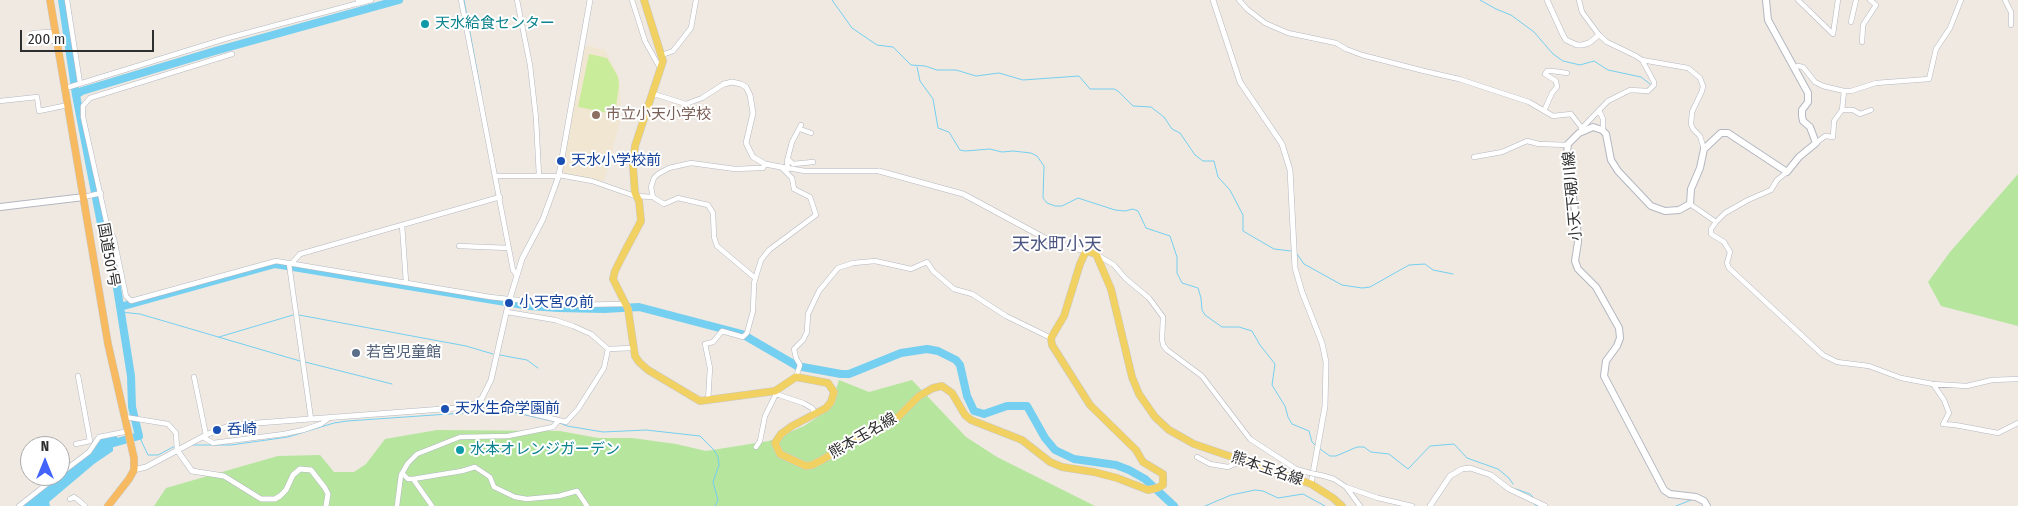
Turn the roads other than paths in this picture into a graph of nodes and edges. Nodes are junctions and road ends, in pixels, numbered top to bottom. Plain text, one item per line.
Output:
1 (50, 0) edge
2 (67, 0) edge
3 (371, 0) edge
4 (461, 0) edge
5 (517, 0) edge
6 (590, 0) edge
7 (632, 0) edge
8 (644, 0) edge
9 (696, 0) edge
10 (1213, 0) edge
11 (1239, 0) edge
12 (1547, 0) edge
13 (1579, 0) edge
14 (1766, 0) edge
15 (1798, 0) edge
16 (1838, 0) edge
17 (1856, 0) edge
18 (1870, 0) edge
19 (1961, 0) edge
20 (2005, 0) edge
21 (358, 2) edge
22 (1851, 22) dead end
23 (2011, 25) dead end
24 (33, 33) dead end
25 (1599, 35) junction
26 (57, 41) junction
27 (1862, 42) dead end
28 (232, 54) dead end
29 (662, 55) junction
30 (1642, 60) junction
31 (1794, 68) junction
32 (660, 69) junction
33 (1567, 74) dead end
34 (79, 84) junction
35 (724, 84) joint
36 (67, 88) junction
37 (1844, 91) junction
38 (654, 94) junction
39 (0, 101) edge
40 (68, 105) junction
41 (1599, 110) junction
42 (1842, 110) junction
43 (1870, 110) dead end
44 (1544, 111) junction
45 (1580, 130) junction
46 (1603, 131) junction
47 (811, 133) dead end
48 (1700, 136) junction
49 (1713, 141) junction
50 (1816, 143) junction
51 (1568, 146) junction
52 (1704, 149) junction
53 (788, 158) junction
54 (1474, 158) dead end
55 (813, 162) dead end
56 (765, 164) junction
57 (780, 167) junction
58 (788, 169) junction
59 (880, 171) joint
60 (1787, 172) junction
61 (558, 175) junction
62 (495, 176) junction
63 (539, 176) junction
64 (100, 193) junction
65 (87, 196) junction
66 (636, 196) junction
67 (653, 197) junction
68 (500, 198) junction
69 (1690, 204) junction
70 (0, 207) edge
71 (1716, 222) junction
72 (402, 225) junction
73 (459, 246) dead end
74 (509, 248) junction
75 (1086, 251) junction
76 (1096, 254) junction
77 (291, 263) junction
78 (517, 275) junction
79 (755, 278) junction
80 (406, 282) junction
81 (509, 301) junction
82 (625, 304) junction
83 (507, 312) junction
84 (1051, 338) junction
85 (633, 348) junction
86 (608, 349) junction
87 (798, 370) junction
88 (78, 376) dead end
89 (194, 377) dead end
90 (2018, 379) edge
91 (1933, 384) junction
92 (775, 393) junction
93 (708, 400) junction
94 (475, 404) junction
95 (814, 414) junction
96 (128, 417) junction
97 (329, 418) junction
98 (311, 419) junction
99 (558, 422) junction
100 (2018, 423) edge
101 (128, 431) junction
102 (205, 436) junction
103 (99, 437) junction
104 (90, 441) junction
105 (76, 444) dead end
106 (756, 447) dead end
107 (178, 449) junction
108 (1197, 457) dead end
109 (1242, 461) junction
110 (70, 466) edge
111 (134, 470) junction
112 (402, 473) junction
113 (413, 479) junction
114 (1311, 484) junction
115 (45, 486) edge
116 (1346, 487) junction
117 (70, 499) dead end
118 (19, 506) edge
119 (85, 506) edge
120 (108, 506) edge
121 (326, 506) edge
122 (397, 506) edge
123 (432, 506) edge
124 (587, 506) edge
125 (1342, 506) edge
126 (1360, 506) edge
127 (1412, 506) edge
128 (1430, 506) edge
129 (1545, 506) edge
130 (1707, 506) edge

1 - 26 highway, 国道501号
2 - 34 street
3 - 21 street
4 - 62 street
5 - 63 street
6 - 61 street
7 - 32 street
8 - 29 main road
9 - 29 street
10 - 114 street
11 - 44 street
12 - 25 street
13 - 25 street
14 - 31 main road
15 - 16 street
17 - 22 street
18 - 27 street
19 - 37 street
20 - 23 street
21 - 34 street
24 - 26 street
25 - 30 street
26 - 36 highway, 国道501号
28 - 64 street
29 - 32 main road
30 - 41 street
30 - 48 street
31 - 37 street
31 - 50 main road
32 - 38 main road
33 - 44 street
34 - 36 street
35 - 38 street
35 - 56 street
36 - 40 highway, 国道501号
37 - 42 street
38 - 66 main road
39 - 40 street
40 - 65 highway, 国道501号
41 - 45 street
41 - 46 street
42 - 43 street
42 - 50 street
44 - 45 street
45 - 46 main road, 小天下硯川線
45 - 51 main road, 小天下硯川線
46 - 69 main road
47 - 53 street
48 - 49 street
48 - 52 street
49 - 52 main road
49 - 60 main road
50 - 60 main road
51 - 54 street
51 - 130 main road, 小天下硯川線
52 - 69 main road
53 - 55 street
53 - 58 street
56 - 57 street
56 - 67 street
57 - 58 street
57 - 79 street
58 - 59 street
59 - 75 street
60 - 71 street
61 - 63 street
61 - 66 street
61 - 78 street
62 - 63 street
62 - 68 street
64 - 65 street
64 - 77 street
65 - 70 main road
65 - 96 highway, 国道501号
66 - 67 street
66 - 82 main road
67 - 79 street
68 - 72 street
68 - 74 street
69 - 71 street
71 - 91 street
72 - 77 street
72 - 80 street
73 - 74 street
74 - 78 street
75 - 76 main road
75 - 84 main road
76 - 109 main road, 熊本玉名線
76 - 116 street, bridge
77 - 80 street
77 - 98 street
78 - 81 street
79 - 93 street
80 - 81 street
81 - 82 street
81 - 83 street
82 - 85 main road
83 - 86 street
83 - 94 street
84 - 87 street
84 - 95 main road, 熊本玉名線
85 - 86 street
85 - 93 main road
86 - 99 street
87 - 92 main road
87 - 95 main road, 熊本玉名線
88 - 104 street
89 - 102 street
90 - 91 street
91 - 100 street
92 - 93 main road
92 - 95 street
92 - 106 street
94 - 97 street
94 - 99 street
96 - 101 highway, 国道501号
96 - 107 street
97 - 98 street
97 - 102 street
98 - 102 street
99 - 112 street
101 - 103 street
101 - 111 highway, 国道501号
102 - 107 street
103 - 104 street
103 - 110 street
104 - 105 street
107 - 111 street
107 - 121 street
108 - 109 street
109 - 114 main road, 熊本玉名線
111 - 120 highway
112 - 113 street
112 - 122 street
113 - 123 street
113 - 124 street
114 - 125 main road, 熊本玉名線
115 - 118 street
116 - 126 street
116 - 127 street
117 - 119 street
128 - 129 street

